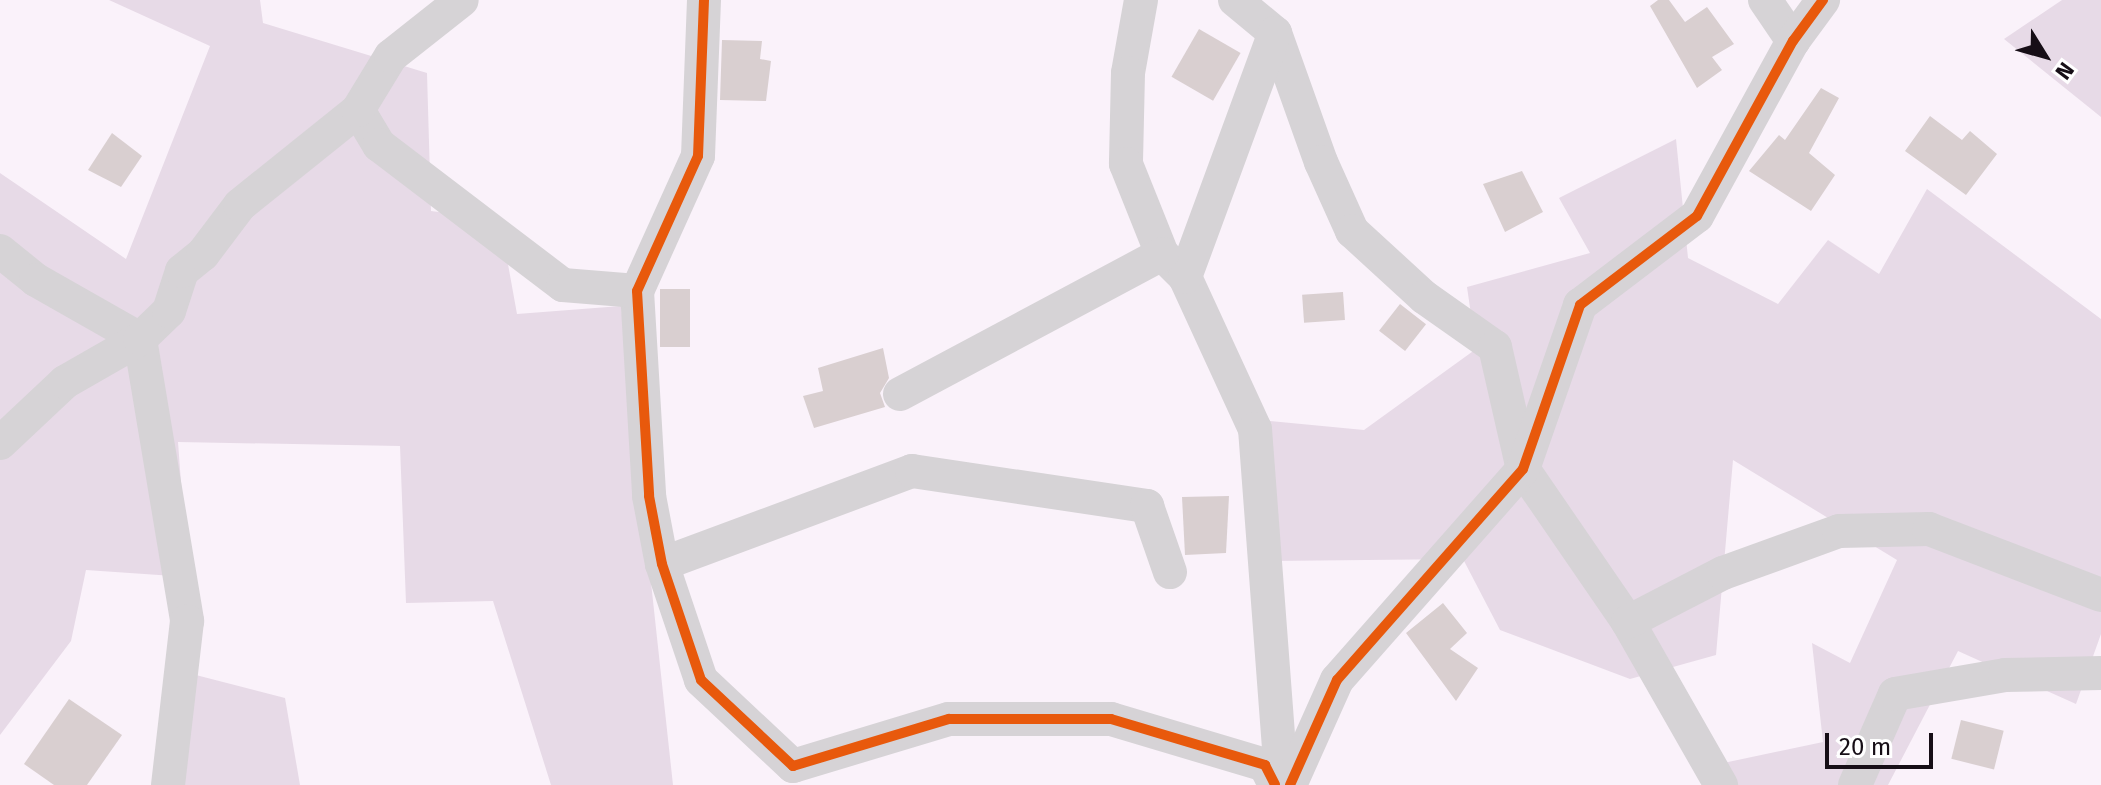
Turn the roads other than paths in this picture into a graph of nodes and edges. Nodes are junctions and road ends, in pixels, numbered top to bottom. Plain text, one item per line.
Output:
1 (462, 0) edge
2 (704, 0) edge
3 (1141, 0) edge
4 (1235, 0) edge
5 (1765, 0) edge
6 (1823, 0) edge
7 (1275, 33) junction
8 (1793, 41) junction
9 (358, 110) junction
10 (0, 251) edge
11 (1174, 266) junction
12 (637, 291) junction
13 (140, 339) junction
14 (900, 394) dead end
15 (0, 443) edge
16 (1523, 469) junction
17 (662, 564) junction
18 (1170, 572) dead end
19 (2101, 595) edge
20 (1628, 622) junction
21 (2101, 673) edge
22 (168, 785) edge
23 (1275, 785) edge
24 (1282, 785) edge
25 (1290, 785) edge
26 (1721, 785) edge
27 (1855, 785) edge

1 - 9 street
2 - 12 street
3 - 11 street
4 - 7 street
5 - 8 street
6 - 8 street
7 - 11 street
7 - 16 street
8 - 16 street
9 - 12 street
9 - 13 street
10 - 13 street
11 - 14 street
11 - 24 street
12 - 17 street
13 - 15 street
13 - 22 street
16 - 20 street
16 - 25 street
17 - 18 street
17 - 23 street
19 - 20 street
20 - 26 street
21 - 27 street

